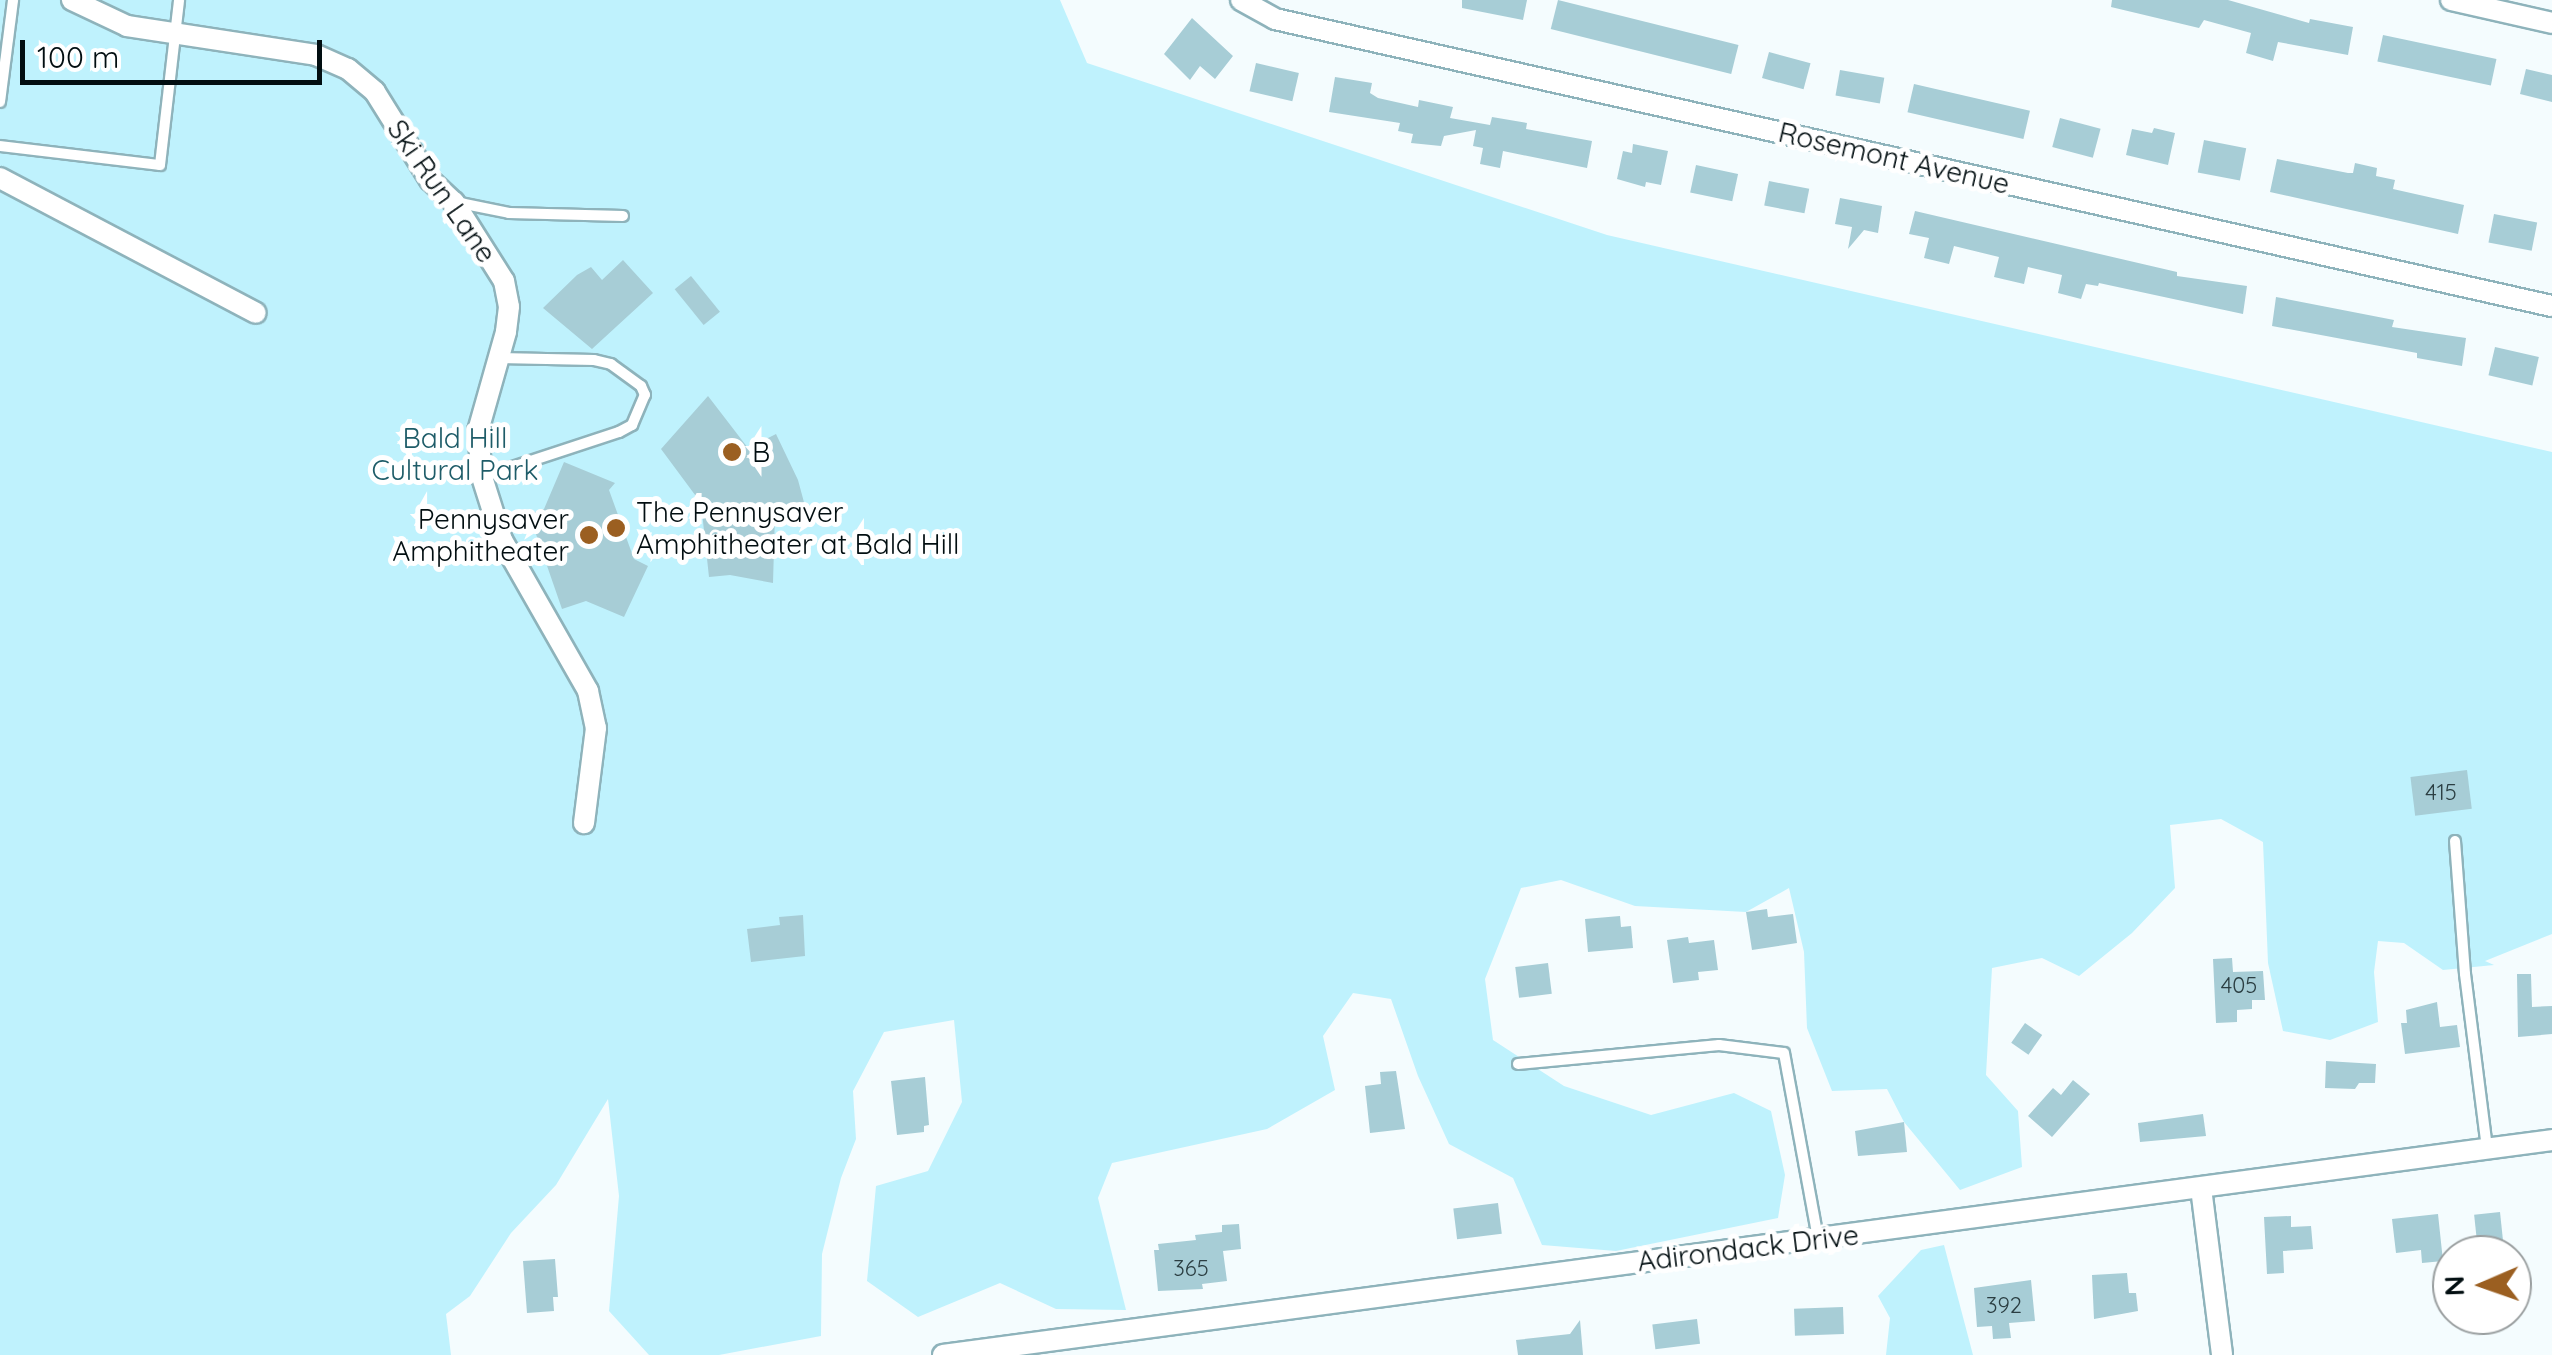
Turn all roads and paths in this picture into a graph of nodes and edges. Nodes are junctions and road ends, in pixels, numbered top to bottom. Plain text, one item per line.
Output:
1 (14, 0) edge
2 (72, 0) edge
3 (179, 0) edge
4 (1241, 0) edge
5 (2452, 0) edge
6 (2552, 23) edge
7 (178, 36) junction
8 (0, 102) edge
9 (0, 146) edge
10 (0, 178) edge
11 (454, 202) junction
12 (623, 216) dead end
13 (2552, 306) edge
14 (256, 314) dead end
15 (498, 358) junction
16 (482, 477) junction
17 (584, 823) dead end
18 (2454, 841) dead end
19 (1518, 1064) dead end
20 (2552, 1140) edge
21 (2487, 1149) junction
22 (2201, 1188) junction
23 (1818, 1238) junction
24 (944, 1355) edge
25 (2222, 1355) edge

1 - 8 lane
2 - 7 street, Ski Run Lane
3 - 7 lane
4 - 13 street, Rosemont Avenue
5 - 6 street
7 - 9 lane
7 - 11 street, Ski Run Lane
10 - 14 street
11 - 12 lane
11 - 15 street, Ski Run Lane
15 - 16 street, Ski Run Lane
15 - 16 lane
16 - 17 street, Ski Run Lane
18 - 21 lane
19 - 23 lane
20 - 21 street, Adirondack Drive
21 - 22 street, Adirondack Drive
22 - 23 street, Adirondack Drive
22 - 25 street
23 - 24 street, Adirondack Drive

